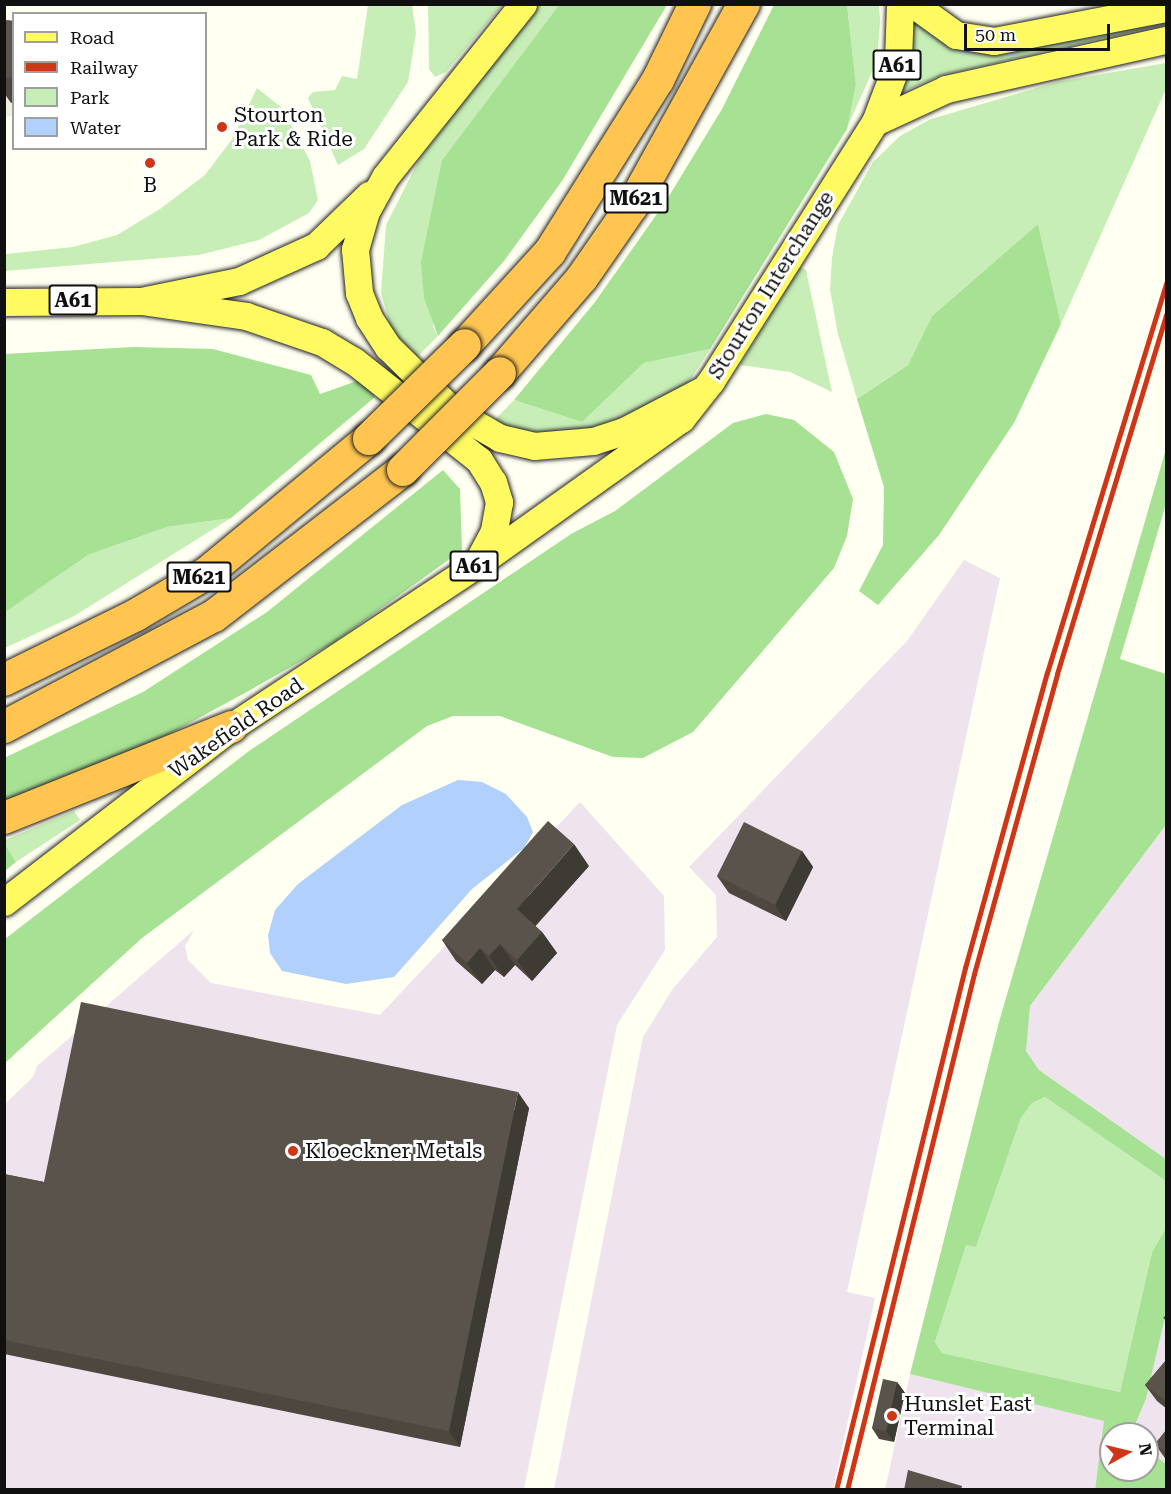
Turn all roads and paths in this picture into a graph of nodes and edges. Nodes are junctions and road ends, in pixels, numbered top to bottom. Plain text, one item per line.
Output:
1 (523, 4) edge
2 (695, 4) edge
3 (744, 4) edge
4 (900, 4) edge
5 (913, 4) edge
6 (1167, 8) edge
7 (1167, 40) edge
8 (875, 122) junction
9 (379, 186) junction
10 (141, 301) junction
11 (4, 302) edge
12 (705, 390) junction
13 (476, 565) junction
14 (4, 680) edge
15 (4, 727) edge
16 (231, 727) junction
17 (4, 818) edge
18 (4, 902) edge

1 - 9 main road, Stourton Interchange / A61
2 - 14 highway, M621, bridge
3 - 15 highway, M621, bridge
4 - 8 main road, Stourton Interchange / A61
5 - 6 main road
7 - 8 main road
8 - 12 main road, Stourton Interchange / A61
9 - 10 main road, A61
9 - 12 main road, Stourton Interchange / A61
10 - 11 main road, A61
10 - 13 main road, Wakefield Road / A61
12 - 13 main road, Wakefield Road / A61
13 - 16 main road, Wakefield Road / A61
16 - 17 highway
16 - 18 main road, Wakefield Road / A61

